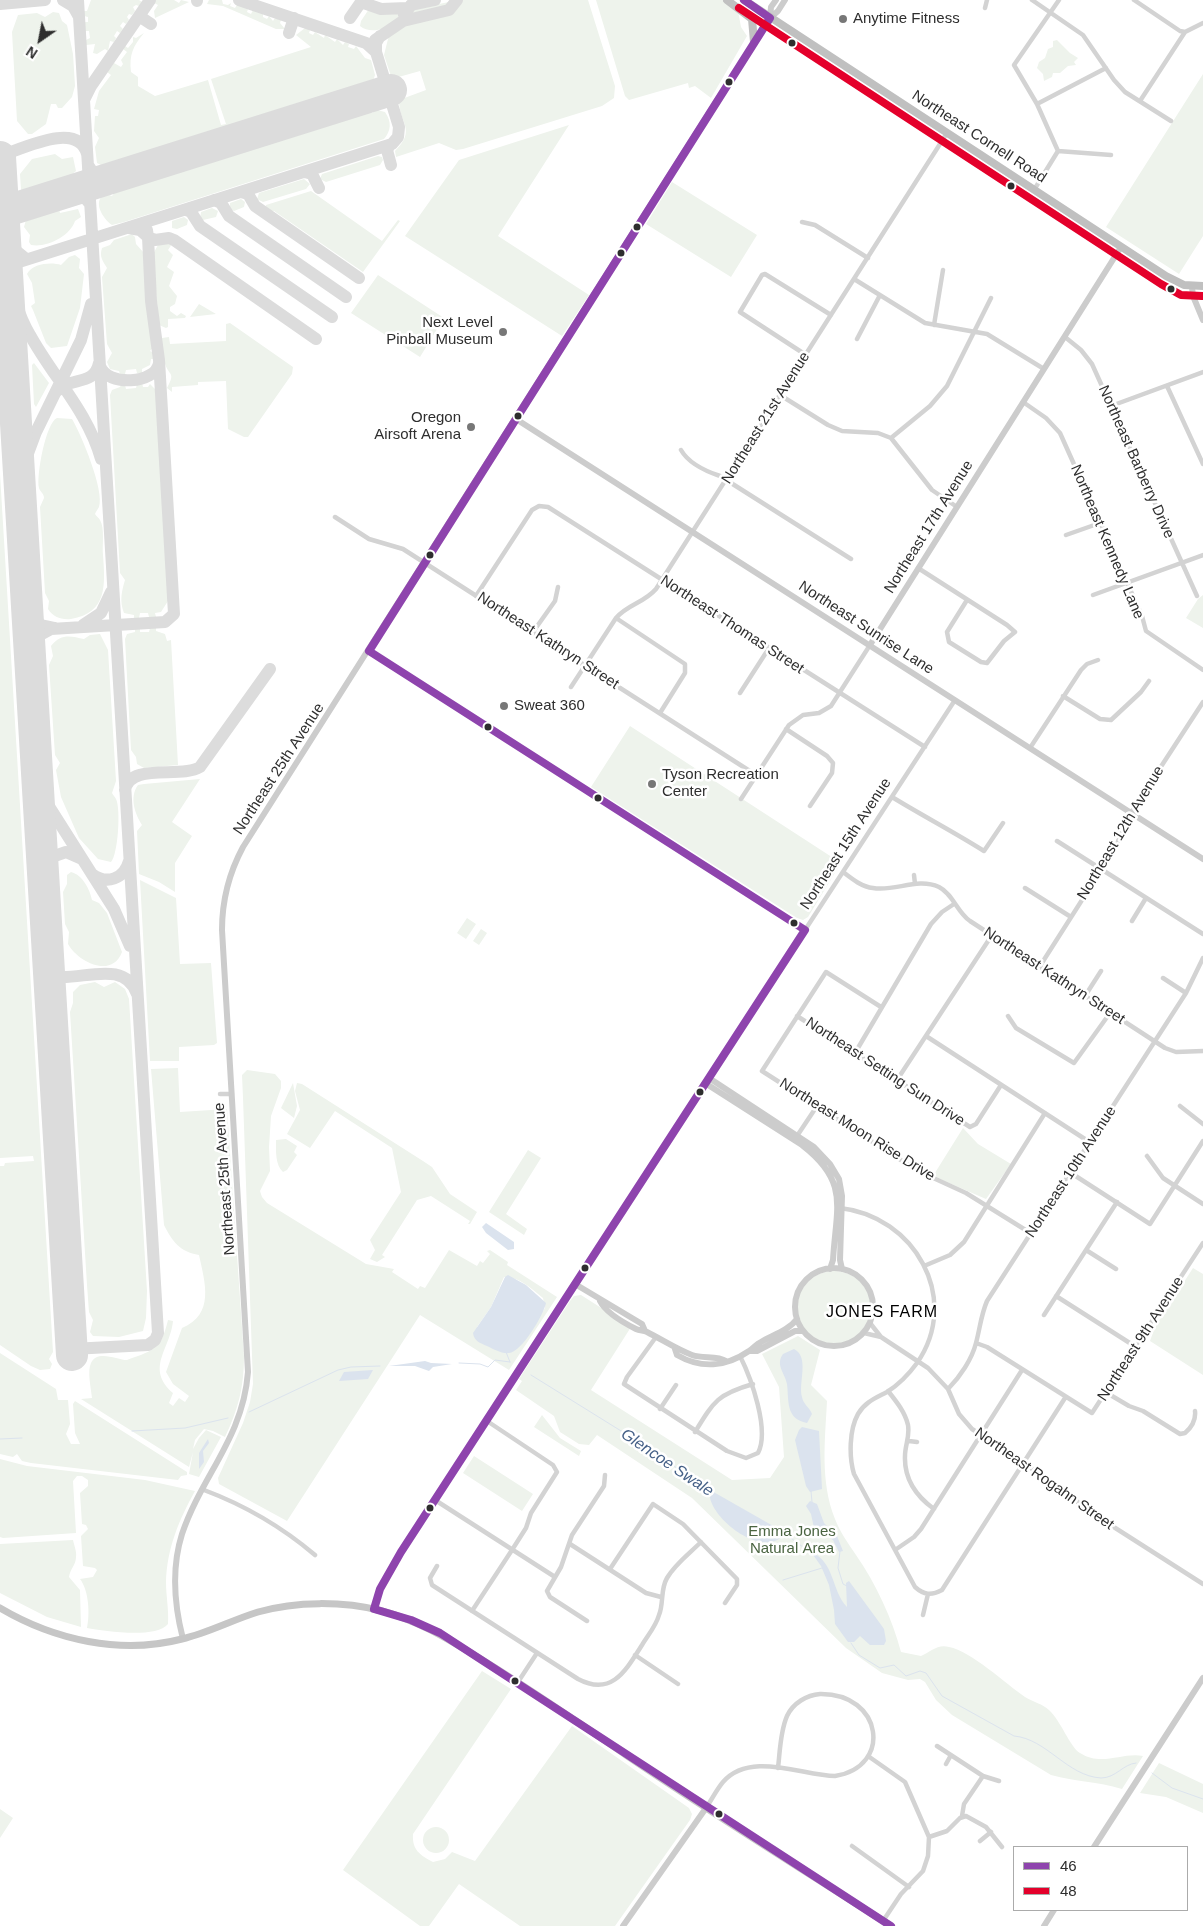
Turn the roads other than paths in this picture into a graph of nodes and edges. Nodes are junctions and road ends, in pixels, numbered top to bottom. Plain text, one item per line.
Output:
1 (727, 0) edge
2 (744, 0) edge
3 (776, 0) edge
4 (785, 0) edge
5 (987, 0) edge
6 (1032, 0) edge
7 (1059, 0) edge
8 (1134, 0) edge
9 (985, 8) dead end
10 (1050, 12) junction
11 (770, 18) junction
12 (1203, 23) edge
13 (1185, 32) junction
14 (754, 42) junction
15 (1106, 68) junction
16 (1140, 101) junction
17 (1037, 104) junction
18 (1171, 121) dead end
19 (947, 133) junction
20 (1058, 151) junction
21 (1111, 155) dead end
22 (1034, 190) junction
23 (802, 222) dead end
24 (1121, 247) junction
25 (868, 258) junction
26 (943, 270) dead end
27 (854, 278) junction
28 (1203, 286) edge
29 (1192, 287) junction
30 (880, 295) junction
31 (991, 298) dead end
32 (831, 316) junction
33 (1203, 320) edge
34 (934, 325) junction
35 (975, 331) junction
36 (1065, 338) junction
37 (857, 339) dead end
38 (806, 355) junction
39 (1044, 369) junction
40 (1203, 372) edge
41 (1167, 386) junction
42 (780, 395) junction
43 (1023, 402) junction
44 (1111, 406) junction
45 (516, 419) junction
46 (891, 438) junction
47 (681, 450) dead end
48 (1203, 464) edge
49 (726, 480) junction
50 (957, 507) junction
51 (335, 517) dead end
52 (1100, 523) junction
53 (693, 532) junction
54 (1066, 535) dead end
55 (1203, 555) edge
56 (850, 559) dead end
57 (424, 562) junction
58 (1182, 563) junction
59 (918, 568) junction
60 (662, 580) junction
61 (1127, 582) junction
62 (558, 587) dead end
63 (1093, 595) dead end
64 (476, 596) junction
65 (1197, 596) dead end
66 (967, 600) junction
67 (616, 618) junction
68 (533, 632) junction
69 (870, 645) junction
70 (769, 648) junction
71 (369, 651) junction
72 (1098, 660) dead end
73 (585, 665) junction
74 (1203, 670) edge
75 (1148, 681) dead end
76 (571, 687) dead end
77 (740, 693) dead end
78 (838, 694) junction
79 (1063, 696) junction
80 (955, 700) junction
81 (1203, 702) edge
82 (660, 713) junction
83 (786, 729) junction
84 (925, 747) junction
85 (1030, 748) junction
86 (756, 775) junction
87 (892, 797) junction
88 (741, 799) dead end
89 (810, 806) dead end
90 (1131, 813) junction
91 (1003, 822) dead end
92 (1057, 841) dead end
93 (1203, 859) edge
94 (1101, 869) junction
95 (843, 872) junction
96 (914, 875) dead end
97 (915, 884) junction
98 (1025, 888) dead end
99 (1146, 898) junction
100 (954, 904) junction
101 (1071, 917) junction
102 (1132, 921) dead end
103 (805, 930) junction
104 (1203, 934) edge
105 (992, 935) junction
106 (1203, 958) edge
107 (1040, 966) junction
108 (1101, 971) dead end
109 (1162, 978) dead end
110 (1186, 993) junction
111 (1085, 996) junction
112 (881, 1007) junction
113 (1110, 1013) junction
114 (797, 1016) junction
115 (1008, 1016) dead end
116 (926, 1036) junction
117 (1155, 1041) junction
118 (1203, 1051) edge
119 (855, 1053) junction
120 (898, 1080) junction
121 (707, 1081) junction
122 (1001, 1084) junction
123 (220, 1094) dead end
124 (232, 1094) junction
125 (817, 1106) junction
126 (1180, 1106) dead end
127 (1045, 1113) junction
128 (1203, 1124) edge
129 (797, 1136) junction
130 (1203, 1141) edge
131 (1091, 1143) junction
132 (1147, 1156) dead end
133 (1071, 1173) junction
134 (1174, 1186) junction
135 (1117, 1202) junction
136 (1203, 1204) edge
137 (988, 1205) junction
138 (840, 1208) junction
139 (1032, 1234) junction
140 (1203, 1243) edge
141 (1086, 1250) junction
142 (924, 1266) junction
143 (830, 1268) junction
144 (842, 1269) junction
145 (1116, 1269) dead end
146 (575, 1284) junction
147 (1056, 1296) junction
148 (1044, 1315) dead end
149 (797, 1319) junction
150 (870, 1323) junction
151 (803, 1331) junction
152 (864, 1333) junction
153 (656, 1337) junction
154 (881, 1337) junction
155 (976, 1344) junction
156 (1136, 1347) junction
157 (751, 1350) junction
158 (740, 1356) junction
159 (918, 1361) junction
160 (1022, 1370) junction
161 (753, 1384) junction
162 (676, 1385) dead end
163 (948, 1389) junction
164 (888, 1391) junction
165 (1107, 1393) junction
166 (1065, 1398) junction
167 (660, 1409) junction
168 (1194, 1411) dead end
169 (487, 1421) junction
170 (695, 1432) junction
171 (980, 1436) junction
172 (909, 1441) junction
173 (917, 1442) dead end
174 (1023, 1464) junction
175 (604, 1475) dead end
176 (204, 1490) junction
177 (435, 1500) junction
178 (934, 1509) junction
179 (701, 1542) junction
180 (570, 1544) junction
181 (512, 1550) junction
182 (895, 1550) junction
183 (315, 1555) dead end
184 (437, 1566) dead end
185 (610, 1569) junction
186 (554, 1578) junction
187 (1203, 1584) edge
188 (928, 1594) junction
189 (661, 1597) junction
190 (725, 1603) dead end
191 (0, 1608) edge
192 (374, 1609) junction
193 (472, 1611) junction
194 (923, 1615) dead end
195 (587, 1621) dead end
196 (183, 1639) junction
197 (537, 1653) junction
198 (635, 1655) junction
199 (1203, 1678) edge
200 (518, 1682) junction
201 (678, 1684) dead end
202 (937, 1746) dead end
203 (951, 1755) junction
204 (868, 1756) junction
205 (946, 1764) dead end
206 (778, 1768) junction
207 (983, 1776) junction
208 (999, 1780) dead end
209 (706, 1808) junction
210 (963, 1814) junction
211 (991, 1832) junction
212 (929, 1837) junction
213 (980, 1841) dead end
214 (852, 1846) dead end
215 (1095, 1846) edge
216 (1002, 1847) dead end
217 (909, 1887) junction
218 (1053, 1911) edge
219 (883, 1921) junction
220 (623, 1926) edge
221 (891, 1926) edge
222 (1044, 1926) edge

1 - 14 highway
2 - 11 highway, Northeast Cornell Road
3 - 11 street, Northeast 25th Avenue
4 - 11 street, Northeast 25th Avenue
5 - 9 street
6 - 10 street
7 - 10 street
8 - 13 street
10 - 15 street
10 - 17 street
11 - 14 street, Northeast 25th Avenue
11 - 19 highway, Northeast Cornell Road
12 - 13 street
13 - 16 street
14 - 45 street, Northeast 25th Avenue
15 - 16 street
15 - 17 street
16 - 18 street
17 - 20 street
19 - 22 highway, Northeast Cornell Road
19 - 25 street, Northeast 21st Avenue
20 - 21 street
20 - 22 street
22 - 24 highway, Northeast Cornell Road
23 - 25 street
24 - 29 highway, Northeast Cornell Road
24 - 36 street, Northeast 17th Avenue
25 - 27 street, Northeast 21st Avenue
26 - 34 street
27 - 30 street
27 - 32 street, Northeast 21st Avenue
28 - 29 highway, Northeast Cornell Road
29 - 33 street
30 - 34 street
30 - 37 street
31 - 35 street
32 - 38 street, Northeast 21st Avenue
32 - 38 street
34 - 35 street
35 - 39 street
35 - 46 street
36 - 39 street, Northeast 17th Avenue
36 - 44 street, Northeast Barberry Drive
38 - 42 street, Northeast 21st Avenue
39 - 43 street, Northeast 17th Avenue
40 - 41 street
41 - 44 street
41 - 48 street
42 - 46 street
42 - 49 street, Northeast 21st Avenue
43 - 50 street, Northeast 17th Avenue
43 - 52 street, Northeast Kennedy Lane
44 - 58 street, Northeast Barberry Drive
45 - 53 street, Northeast Sunrise Lane
45 - 57 street, Northeast 25th Avenue
46 - 50 street
47 - 49 street
49 - 53 street, Northeast 21st Avenue
49 - 56 street
50 - 59 street, Northeast 17th Avenue
51 - 57 street, Northeast Kathryn Street
52 - 54 street
52 - 61 street, Northeast Kennedy Lane
53 - 60 street, Northeast 21st Avenue
53 - 69 street, Northeast Sunrise Lane
55 - 58 street
57 - 64 street, Northeast Kathryn Street
57 - 71 street, Northeast 25th Avenue
58 - 61 street
58 - 65 street, Northeast Barberry Drive
59 - 66 street
59 - 69 street, Northeast 17th Avenue
60 - 64 street, Northeast Thomas Street
60 - 67 street, Northeast 21st Avenue
60 - 70 street, Northeast Thomas Street
61 - 63 street
61 - 74 street, Northeast Kennedy Lane
62 - 68 street
64 - 68 street, Northeast Kathryn Street
66 - 66 street
67 - 73 street, Northeast 21st Avenue
67 - 82 street
68 - 73 street, Northeast Kathryn Street
69 - 78 street, Northeast 17th Avenue
69 - 80 street, Northeast Sunrise Lane
70 - 77 street
70 - 78 street, Northeast Thomas Street
71 - 103 street
71 - 124 street, Northeast 25th Avenue
72 - 79 street
73 - 76 street, Northeast 21st Avenue
73 - 82 street, Northeast Kathryn Street
75 - 79 street
78 - 83 street, Northeast 17th Avenue
78 - 84 street, Northeast Thomas Street
79 - 85 street
80 - 84 street, Northeast 15th Avenue
80 - 85 street, Northeast Sunrise Lane
81 - 90 street, Northeast 12th Avenue
82 - 86 street, Northeast Kathryn Street
83 - 86 street, Northeast 17th Avenue
83 - 89 street
84 - 87 street, Northeast 15th Avenue
85 - 90 street, Northeast Sunrise Lane
86 - 88 street, Northeast 17th Avenue
87 - 91 street
87 - 95 street, Northeast 15th Avenue
90 - 93 street, Northeast Sunrise Lane
90 - 94 street, Northeast 12th Avenue
92 - 94 street
94 - 99 street
94 - 101 street, Northeast 12th Avenue
95 - 97 street, Northeast Kathryn Street
95 - 103 street, Northeast 15th Avenue
96 - 97 street
97 - 100 street, Northeast Kathryn Street
98 - 101 street
99 - 102 street
99 - 104 street
100 - 105 street, Northeast Kathryn Street
100 - 112 street
101 - 107 street, Northeast 12th Avenue
103 - 121 street, Northeast 15th Avenue
105 - 107 street, Northeast Kathryn Street
105 - 116 street
106 - 110 street, Northeast 10th Avenue
107 - 111 street, Northeast Kathryn Street
108 - 111 street
109 - 110 street
110 - 117 street, Northeast 10th Avenue
111 - 113 street, Northeast Kathryn Street
112 - 114 street
112 - 119 street
113 - 115 street
113 - 117 street, Northeast Kathryn Street
114 - 119 street, Northeast Setting Sun Drive
114 - 125 street, Northeast Moon Rise Drive
116 - 120 street
116 - 122 street
117 - 118 street, Northeast Kathryn Street
117 - 131 street, Northeast 10th Avenue
119 - 120 street, Northeast Setting Sun Drive
120 - 122 street, Northeast Setting Sun Drive
121 - 129 street
121 - 138 street
121 - 146 street, Northeast 15th Avenue
122 - 127 street
123 - 124 street
124 - 176 street, Northeast 25th Avenue
125 - 129 street
125 - 137 street, Northeast Moon Rise Drive
126 - 128 street
127 - 131 street
127 - 137 street
129 - 138 street
130 - 134 street
131 - 133 street, Northeast 10th Avenue
132 - 134 street
133 - 135 street
133 - 139 street, Northeast 10th Avenue
134 - 135 street
134 - 136 street
135 - 141 street
137 - 139 street, Northeast Moon Rise Drive
137 - 142 street
138 - 142 street
138 - 143 street
138 - 144 street
139 - 155 street, Northeast 10th Avenue
140 - 156 street, Northeast 9th Avenue
141 - 145 street
141 - 147 street
142 - 159 street
143 - 144 street
143 - 149 street
144 - 150 street
146 - 153 street
146 - 169 street, Northeast 15th Avenue
147 - 148 street
147 - 156 street
149 - 151 street
149 - 157 street
150 - 152 street
150 - 154 street, Northeast Rogahn Street
151 - 152 street
151 - 157 street
152 - 154 street, Northeast Rogahn Street
153 - 158 street
153 - 167 street
154 - 159 street, Northeast Rogahn Street
155 - 160 street
155 - 163 street, Northeast 10th Avenue
156 - 165 street, Northeast 9th Avenue
157 - 158 street
158 - 161 street
159 - 163 street, Northeast Rogahn Street
159 - 164 street
160 - 166 street
160 - 171 street
161 - 170 street
161 - 170 street
162 - 167 street
163 - 171 street, Northeast Rogahn Street
164 - 172 street
164 - 182 street
165 - 166 street, Northeast 9th Avenue
165 - 168 street
166 - 174 street
167 - 170 street
169 - 177 street, Northeast 15th Avenue
169 - 181 street
171 - 174 street, Northeast Rogahn Street
171 - 178 street
172 - 173 street
172 - 178 street
174 - 187 street, Northeast Rogahn Street
174 - 188 street
175 - 180 street
176 - 183 street
176 - 196 street, Northeast 25th Avenue
177 - 181 street
177 - 192 street, Northeast 15th Avenue
178 - 182 street
179 - 185 street
179 - 189 street
179 - 190 street
180 - 185 street
180 - 186 street
181 - 186 street
181 - 193 street
182 - 188 street
184 - 193 street
185 - 189 street
186 - 195 street
188 - 194 street
189 - 198 street
191 - 196 main road
192 - 196 main road
192 - 200 main road
193 - 197 street
197 - 198 street
197 - 200 street
198 - 201 street
199 - 215 street
200 - 209 main road
202 - 203 street
203 - 205 street
203 - 207 street
204 - 206 street
204 - 206 street
204 - 212 street
206 - 209 street
207 - 208 street
207 - 210 street
209 - 219 main road
209 - 220 street
210 - 211 street
210 - 212 street
211 - 213 street
211 - 216 street
212 - 217 street
214 - 217 street
217 - 219 street
218 - 222 street
219 - 221 main road

